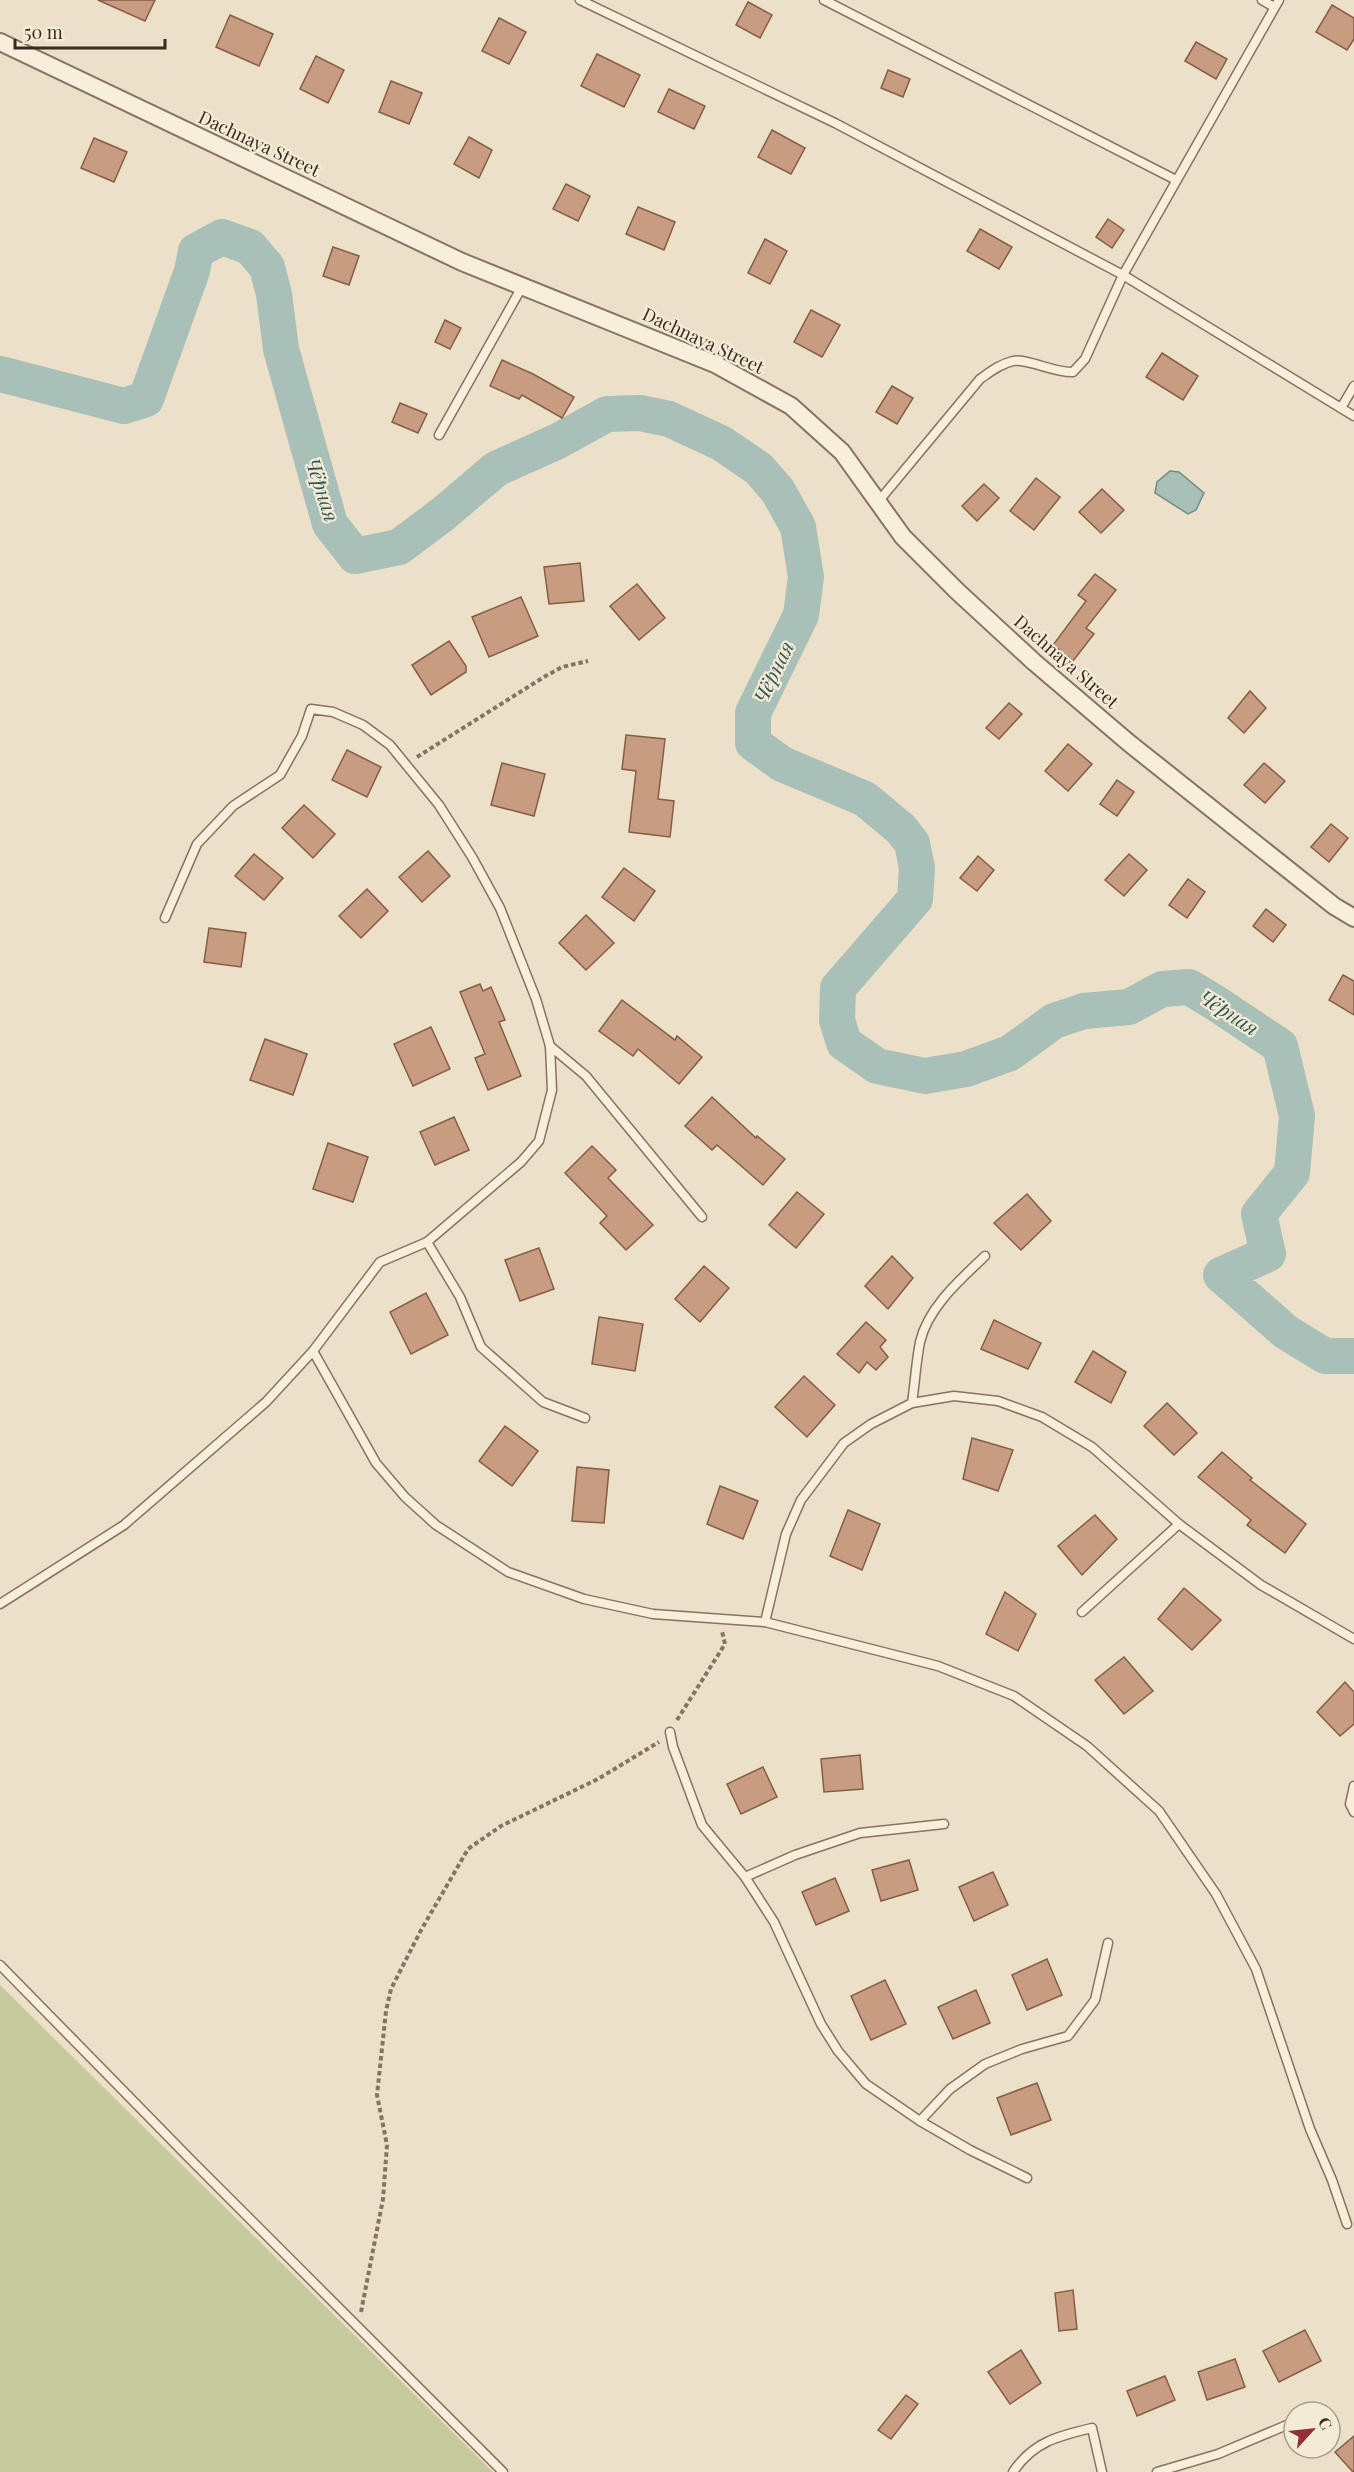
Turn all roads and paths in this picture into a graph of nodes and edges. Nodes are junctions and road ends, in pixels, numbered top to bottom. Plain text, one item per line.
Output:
1 (580, 0) edge
2 (824, 0) edge
3 (1262, 0) edge
4 (1277, 4) edge
5 (0, 42) edge
6 (1176, 180) junction
7 (1123, 275) junction
8 (523, 285) junction
9 (1354, 386) edge
10 (1341, 408) junction
11 (1354, 416) edge
12 (439, 435) dead end
13 (878, 502) junction
14 (588, 661) dead end
15 (406, 763) junction
16 (165, 918) dead end
17 (1354, 918) edge
18 (550, 1046) junction
19 (702, 1217) dead end
20 (428, 1242) junction
21 (985, 1256) dead end
22 (313, 1351) junction
23 (912, 1403) junction
24 (585, 1418) dead end
25 (1179, 1524) junction
26 (0, 1604) edge
27 (1082, 1612) dead end
28 (720, 1619) junction
29 (765, 1622) junction
30 (1354, 1639) edge
31 (670, 1732) junction
32 (1354, 1786) edge
33 (1354, 1812) edge
34 (944, 1824) dead end
35 (745, 1877) junction
36 (1108, 1943) dead end
37 (0, 1965) edge
38 (920, 2121) junction
39 (1027, 2178) dead end
40 (1347, 2224) dead end
41 (358, 2328) junction
42 (1282, 2427) edge
43 (503, 2472) edge
44 (1012, 2472) edge
45 (1102, 2472) edge
46 (1157, 2472) edge

1 - 7 lane
2 - 6 lane
3 - 4 lane
4 - 6 lane
5 - 8 street, Dachnaya Street
6 - 7 lane
7 - 10 lane
7 - 13 lane
8 - 12 lane
8 - 13 street, Dachnaya Street
9 - 10 lane
10 - 11 lane
13 - 17 street, Dachnaya Street
14 - 15 path
15 - 16 lane
15 - 18 lane
18 - 19 lane
18 - 20 lane
20 - 22 lane
20 - 24 lane
21 - 23 lane
22 - 26 lane
22 - 28 lane
23 - 25 lane
23 - 29 lane
25 - 27 lane
25 - 30 lane
28 - 29 lane
28 - 31 path
29 - 40 lane
31 - 35 lane
31 - 41 path
32 - 33 lane
34 - 35 lane
35 - 38 lane
36 - 38 lane
37 - 41 lane
38 - 39 lane
41 - 43 lane
42 - 46 lane
44 - 45 lane

